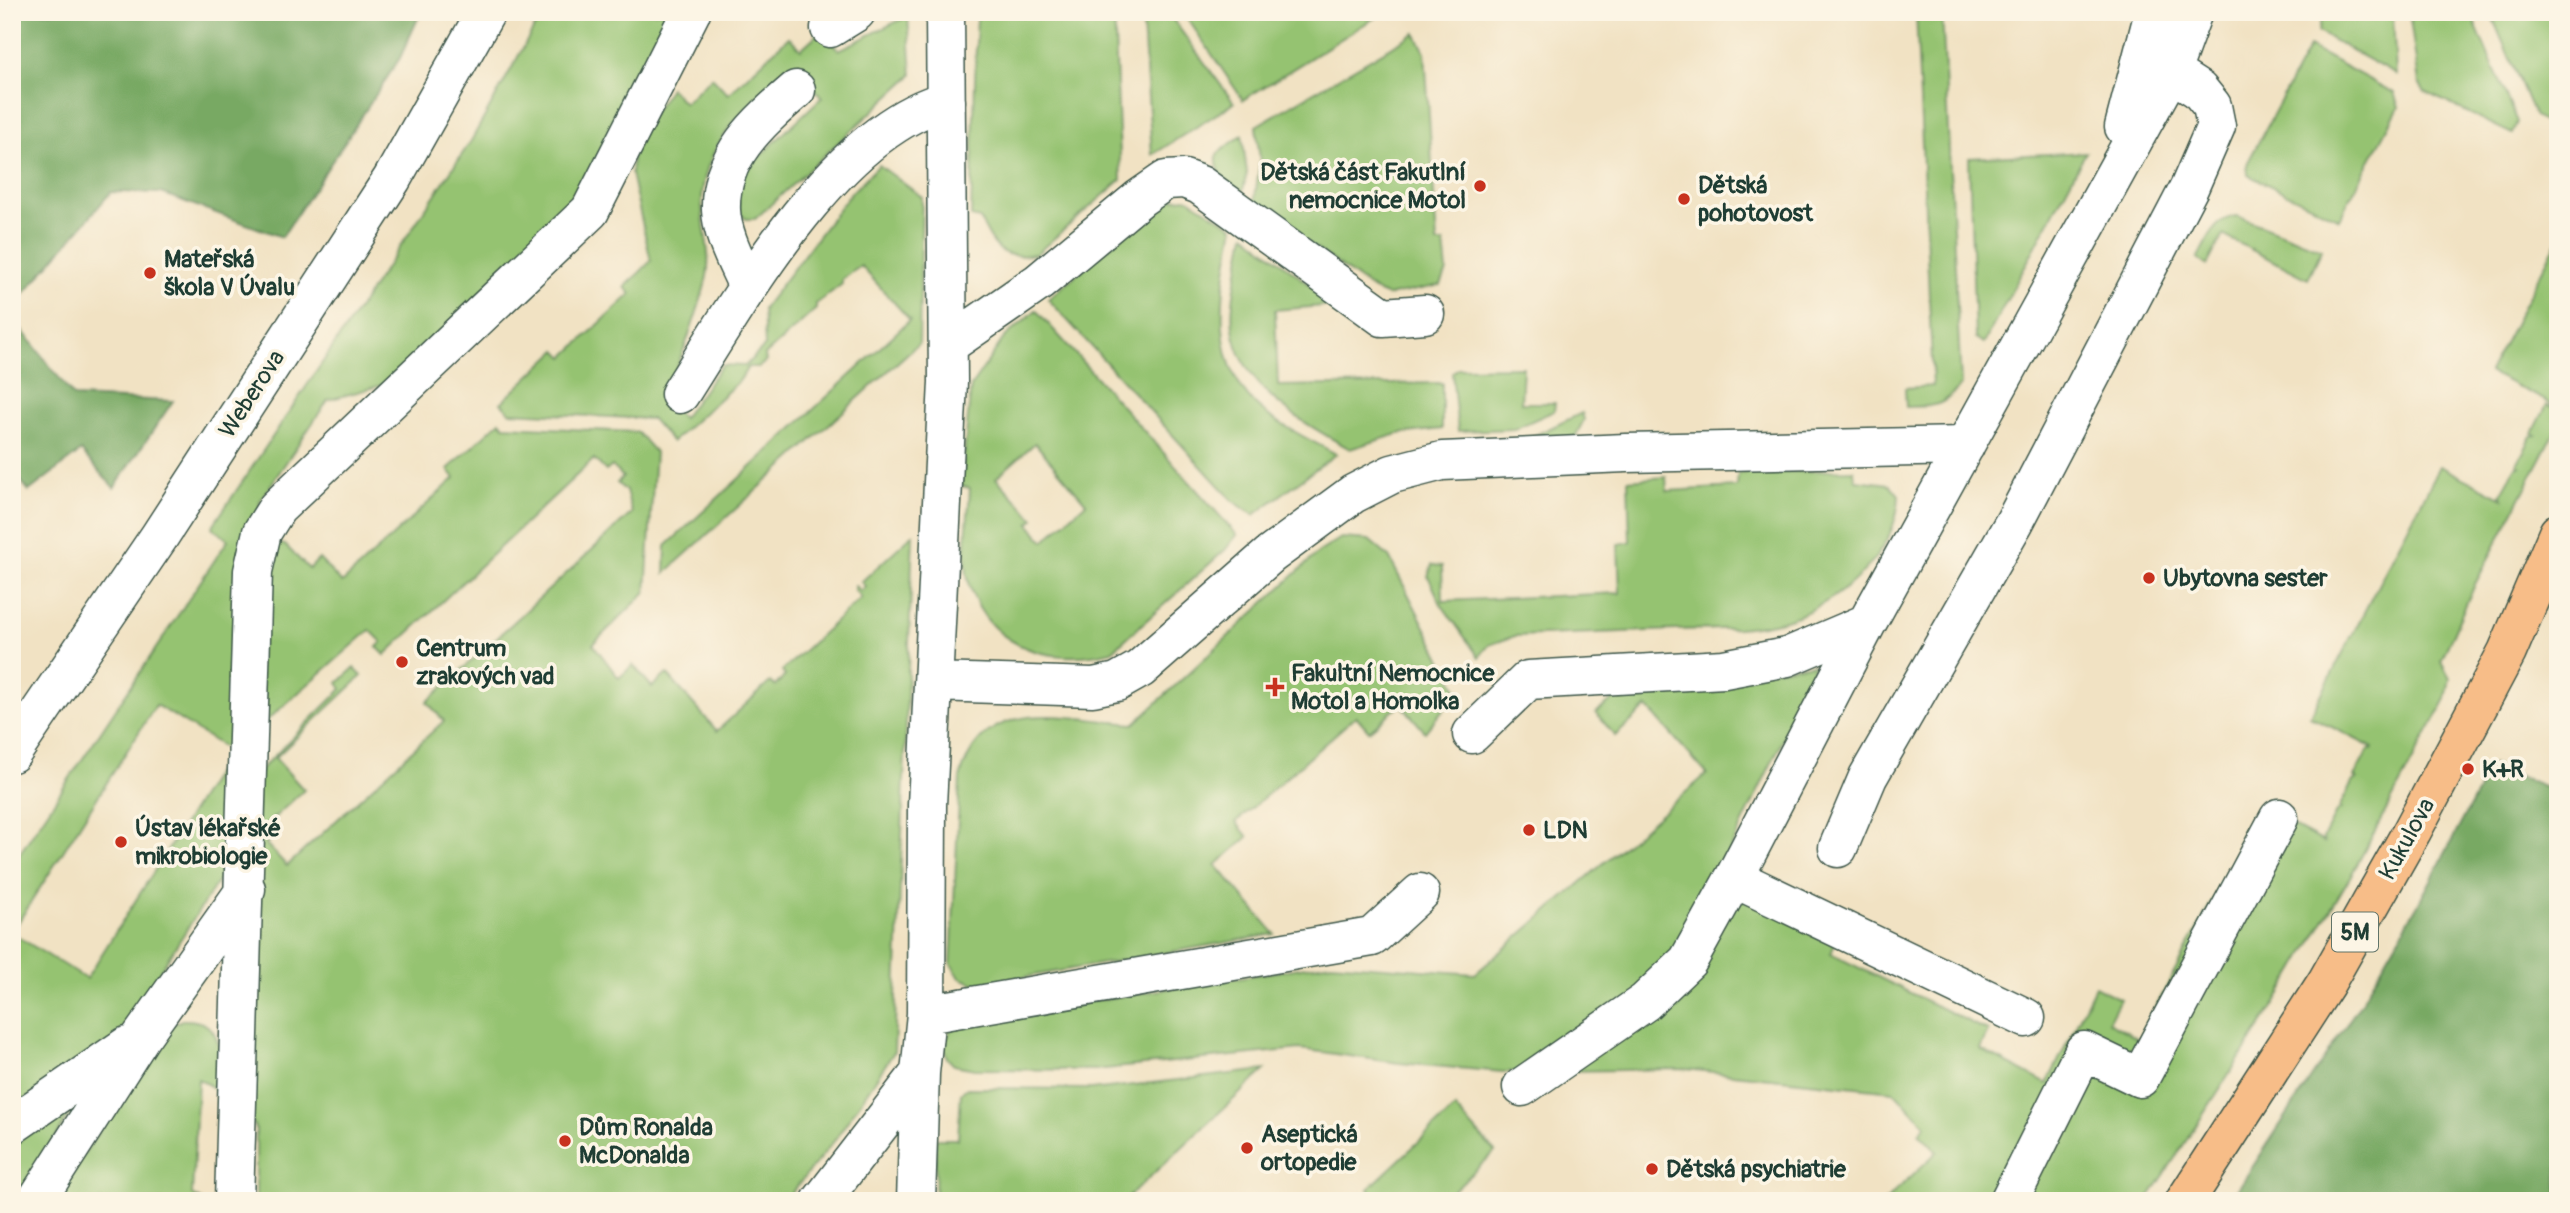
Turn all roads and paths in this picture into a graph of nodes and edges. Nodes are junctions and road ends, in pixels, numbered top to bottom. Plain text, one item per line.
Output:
1 (691, 12) edge
2 (945, 12) edge
3 (2154, 12) edge
4 (2193, 12) edge
5 (483, 20) edge
6 (2171, 72) junction
7 (796, 90) dead end
8 (946, 101) junction
9 (2110, 180) junction
10 (748, 287) junction
11 (1425, 314) dead end
12 (948, 345) junction
13 (680, 394) dead end
14 (1965, 446) junction
15 (2558, 533) edge
16 (1867, 623) junction
17 (935, 681) junction
18 (1472, 734) dead end
19 (12, 753) edge
20 (2279, 818) dead end
21 (1838, 848) dead end
22 (1734, 878) junction
23 (246, 889) junction
24 (1420, 894) dead end
25 (926, 1014) junction
26 (2026, 1018) dead end
27 (141, 1037) junction
28 (920, 1073) junction
29 (1522, 1087) dead end
30 (12, 1125) edge
31 (36, 1201) edge
32 (234, 1201) edge
33 (821, 1201) edge
34 (916, 1201) edge
35 (2009, 1201) edge
36 (2185, 1201) edge

1 - 23 street
2 - 8 street
3 - 9 street
4 - 6 street
5 - 19 street, Weberova
6 - 9 street
6 - 21 street
7 - 10 street
8 - 10 street
8 - 12 street
9 - 14 street
10 - 13 street
11 - 12 street
12 - 17 street
14 - 16 street
14 - 17 street
15 - 36 main road, Kukulova / 5M
16 - 18 street
16 - 22 street
17 - 25 street
20 - 35 street
22 - 26 street
22 - 29 street
23 - 27 street
23 - 32 street
24 - 25 street
25 - 28 street
27 - 30 street
27 - 31 street
28 - 33 street
28 - 34 street

